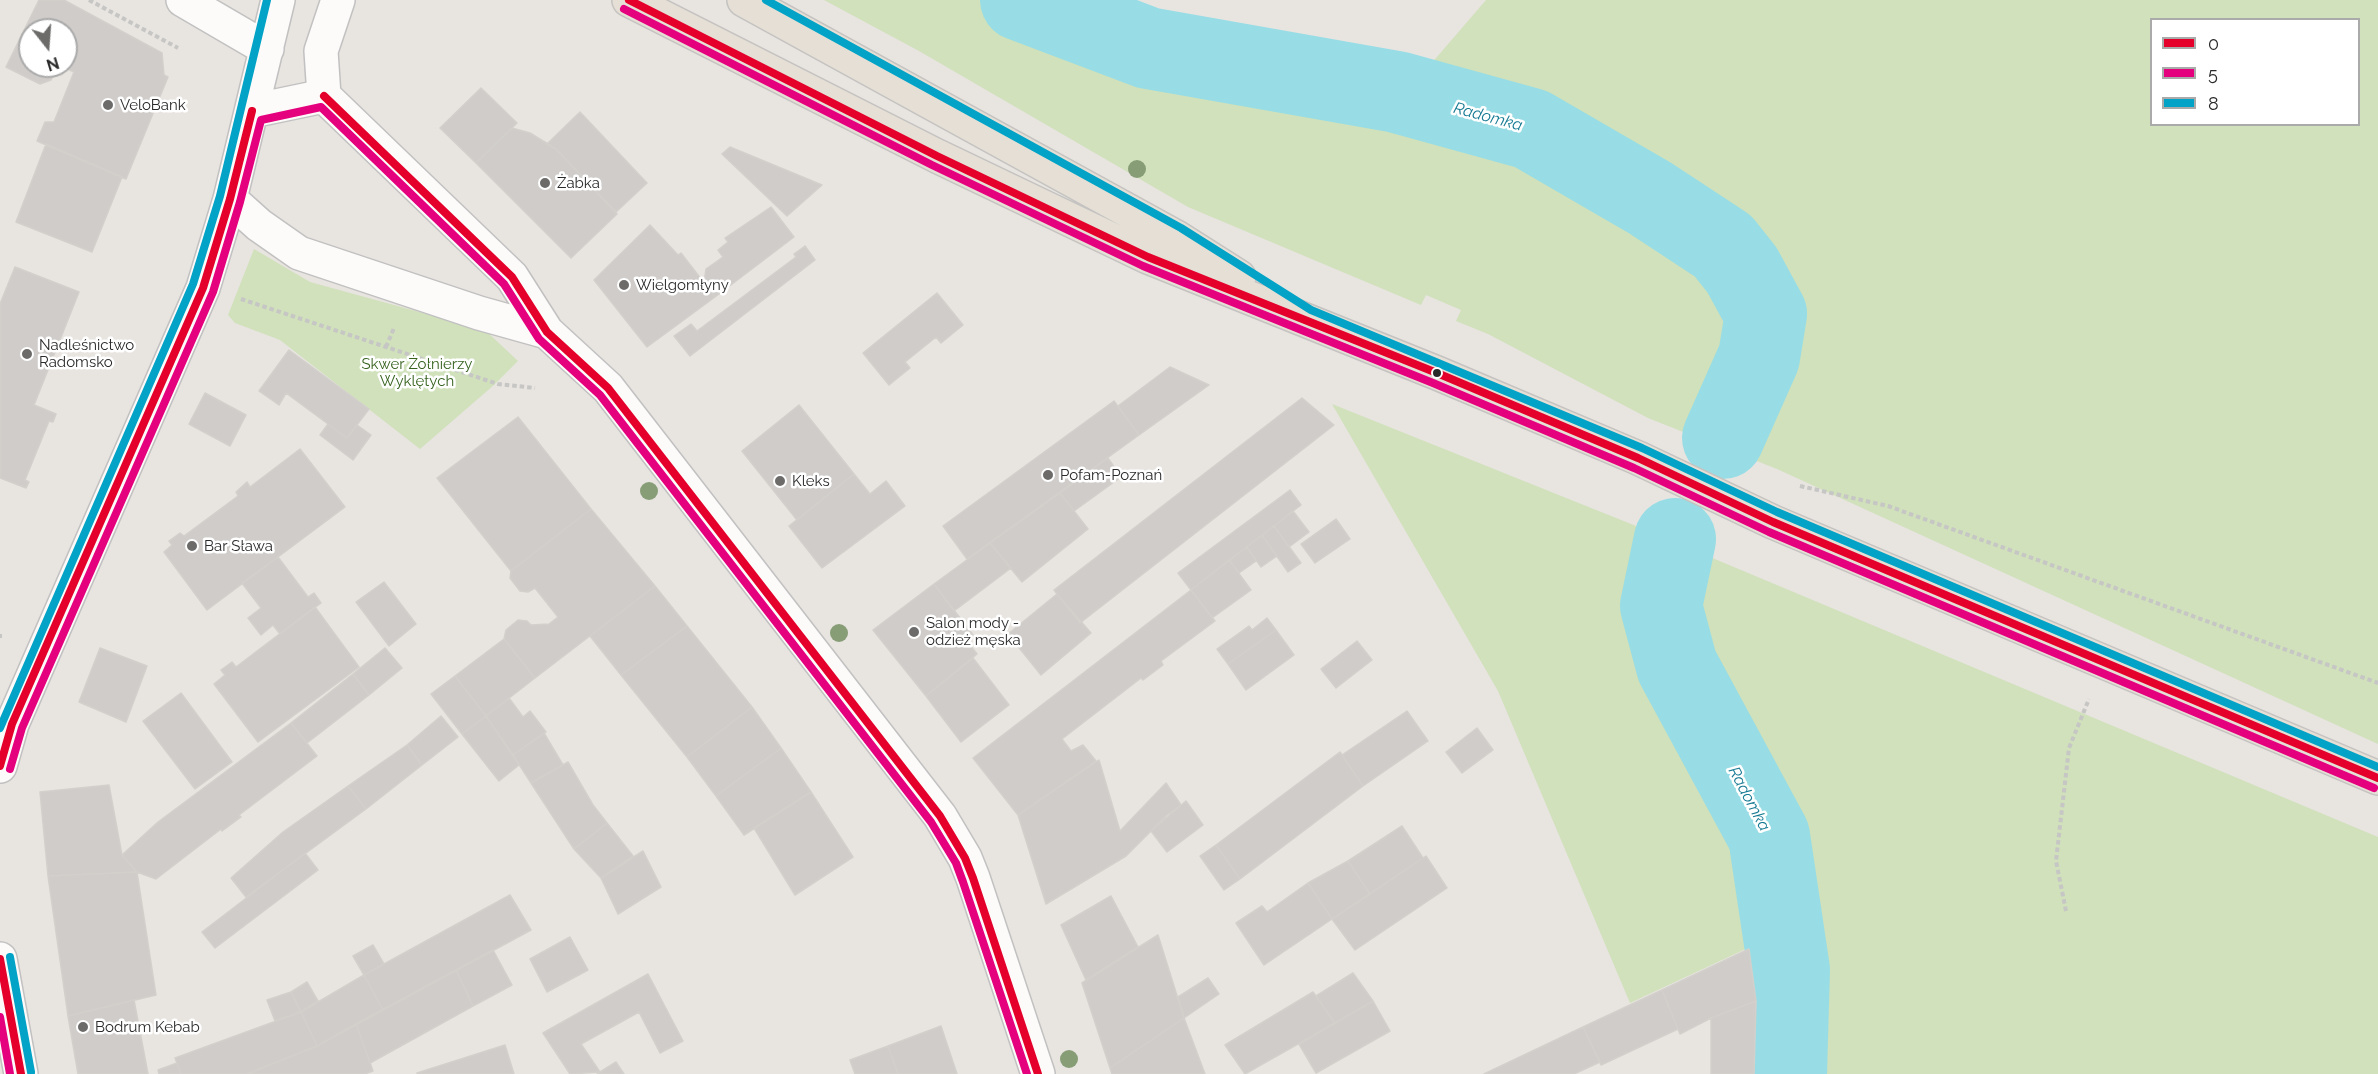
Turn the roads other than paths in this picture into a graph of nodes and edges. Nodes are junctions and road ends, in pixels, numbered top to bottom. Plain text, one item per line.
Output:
1 (183, 0) edge
2 (278, 0) edge
3 (338, 0) edge
4 (629, 0) edge
5 (744, 0) edge
6 (267, 49) junction
7 (324, 96) junction
8 (252, 111) junction
9 (230, 199) junction
10 (1306, 319) junction
11 (547, 332) junction
12 (0, 766) edge
13 (2378, 778) edge
14 (0, 959) edge
15 (21, 1074) edge
16 (1038, 1074) edge

1 - 6 street
2 - 6 street
3 - 7 street
4 - 10 main road
5 - 10 main road
6 - 8 street
7 - 8 street
7 - 11 street
8 - 9 street
9 - 11 street
9 - 12 street
10 - 13 main road
11 - 16 street
14 - 15 street

